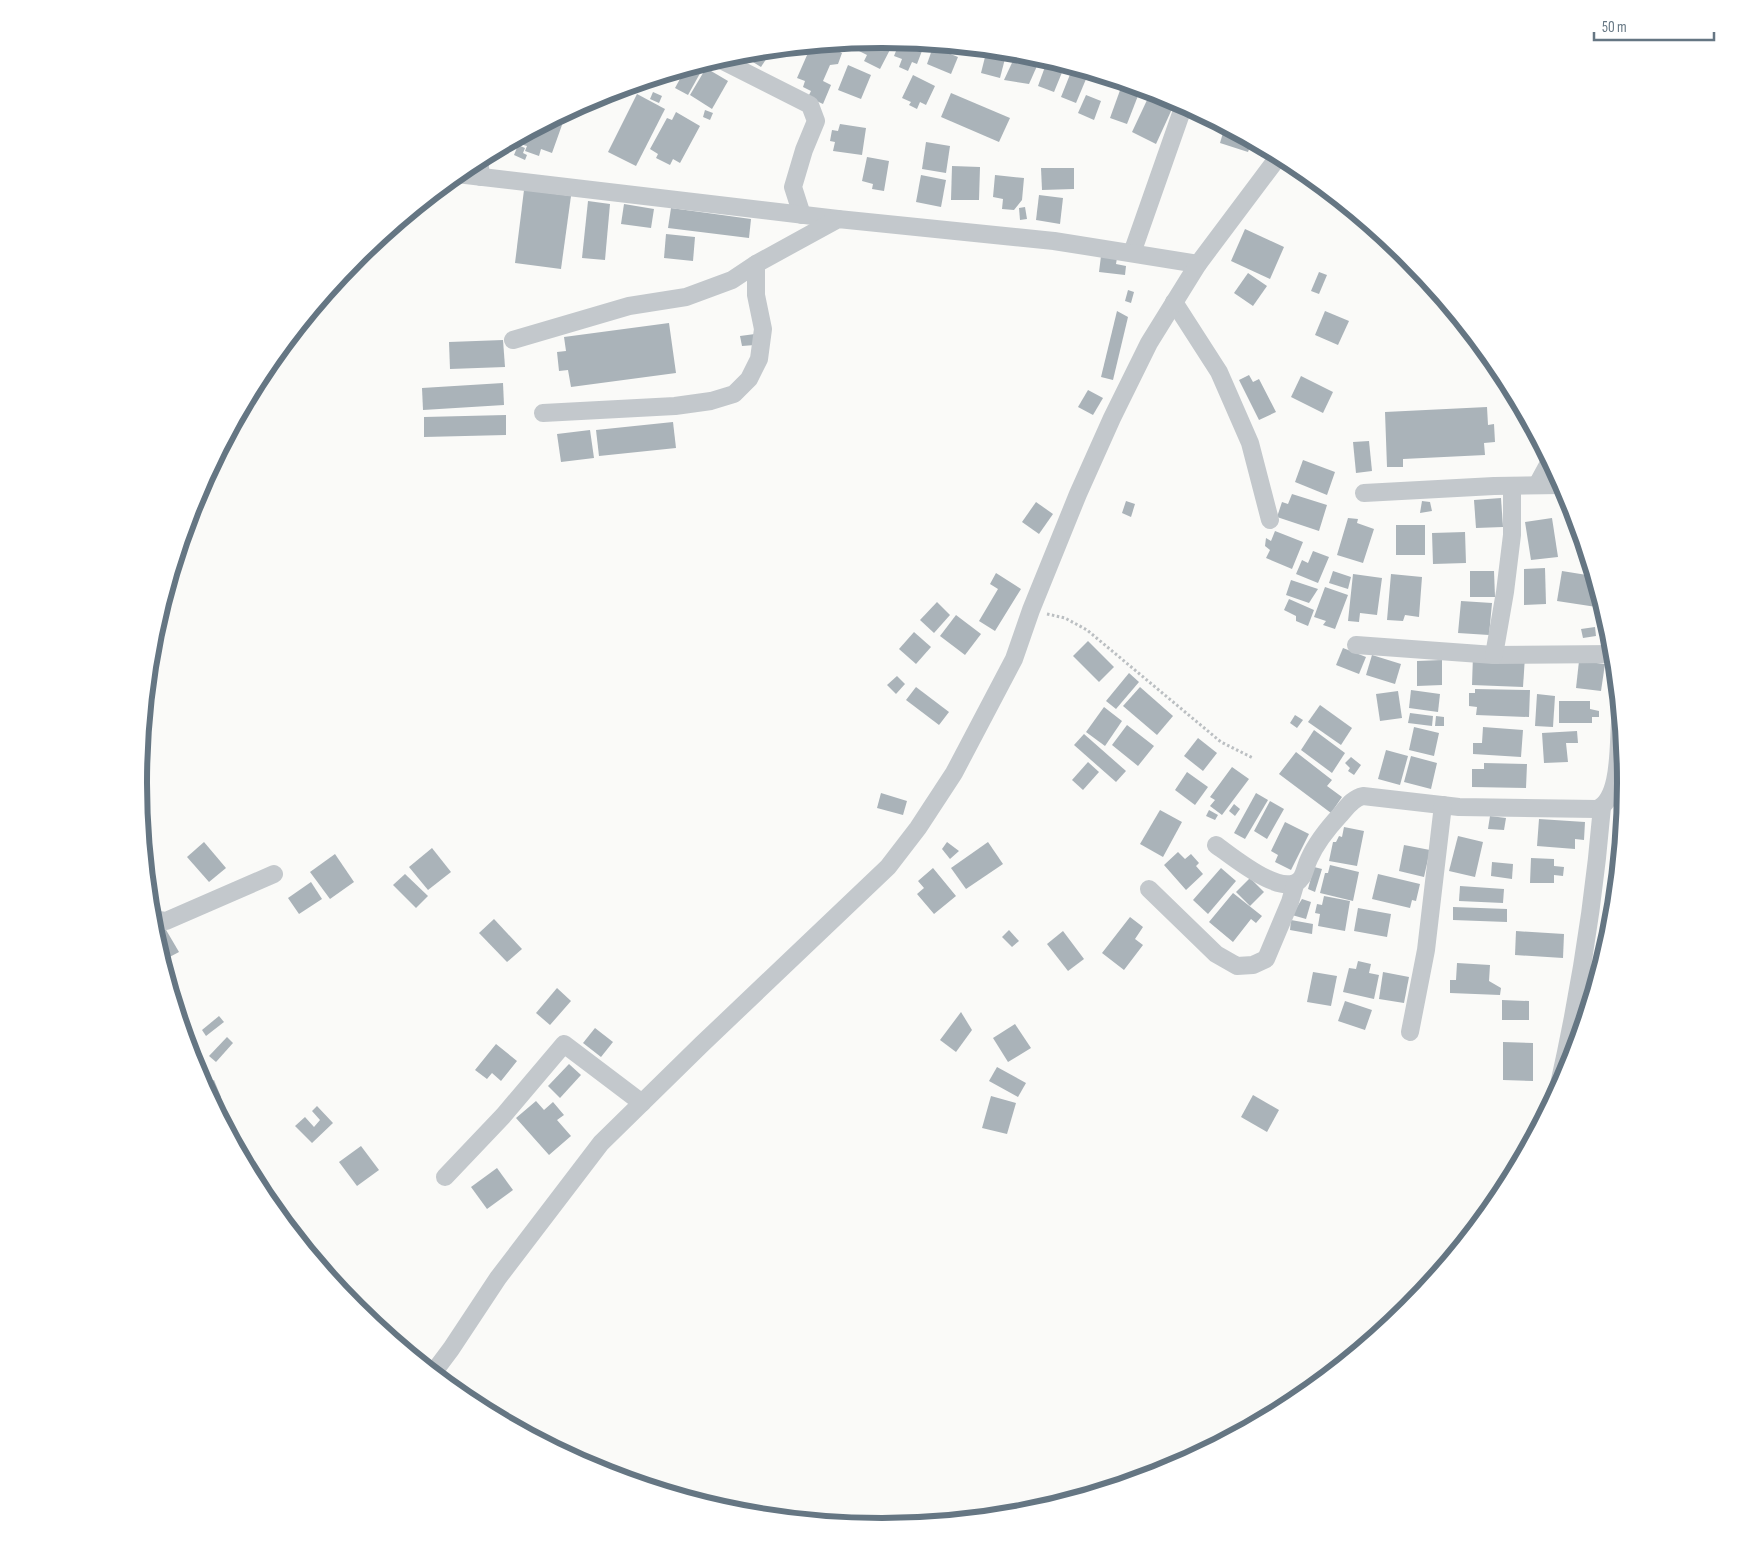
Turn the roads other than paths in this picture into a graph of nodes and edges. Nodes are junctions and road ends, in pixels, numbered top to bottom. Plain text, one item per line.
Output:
1 (731, 64) edge
2 (1182, 112) edge
3 (1275, 161) edge
4 (480, 167) edge
5 (467, 175) edge
6 (481, 177) junction
7 (802, 215) junction
8 (838, 220) junction
9 (1132, 253) junction
10 (756, 264) junction
11 (1198, 264) junction
12 (1174, 302) junction
13 (513, 340) dead end
14 (543, 413) dead end
15 (1546, 468) edge
16 (1537, 485) junction
17 (1554, 485) edge
18 (1512, 486) junction
19 (1364, 493) dead end
20 (1270, 520) dead end
21 (1356, 645) dead end
22 (1605, 654) edge
23 (1494, 656) junction
24 (1617, 757) edge
25 (1443, 805) junction
26 (1602, 807) junction
27 (1216, 845) dead end
28 (274, 874) dead end
29 (1295, 884) junction
30 (1149, 889) dead end
31 (160, 920) edge
32 (1410, 1032) dead end
33 (1568, 1047) edge
34 (642, 1102) junction
35 (445, 1177) dead end
36 (436, 1368) edge

1 - 7 street
2 - 9 street
3 - 11 street
4 - 6 street
5 - 6 street
6 - 7 street
7 - 8 street
8 - 9 street
8 - 10 street
9 - 11 street
10 - 13 street
10 - 14 street
11 - 12 street
12 - 20 street
12 - 34 street
15 - 16 street
16 - 17 street
16 - 18 street
18 - 19 street
18 - 23 street
21 - 23 street
22 - 23 street
24 - 26 street
25 - 26 street
25 - 29 street
25 - 32 street
26 - 33 street
27 - 29 street
28 - 31 street
29 - 30 street
34 - 35 street
34 - 36 street

